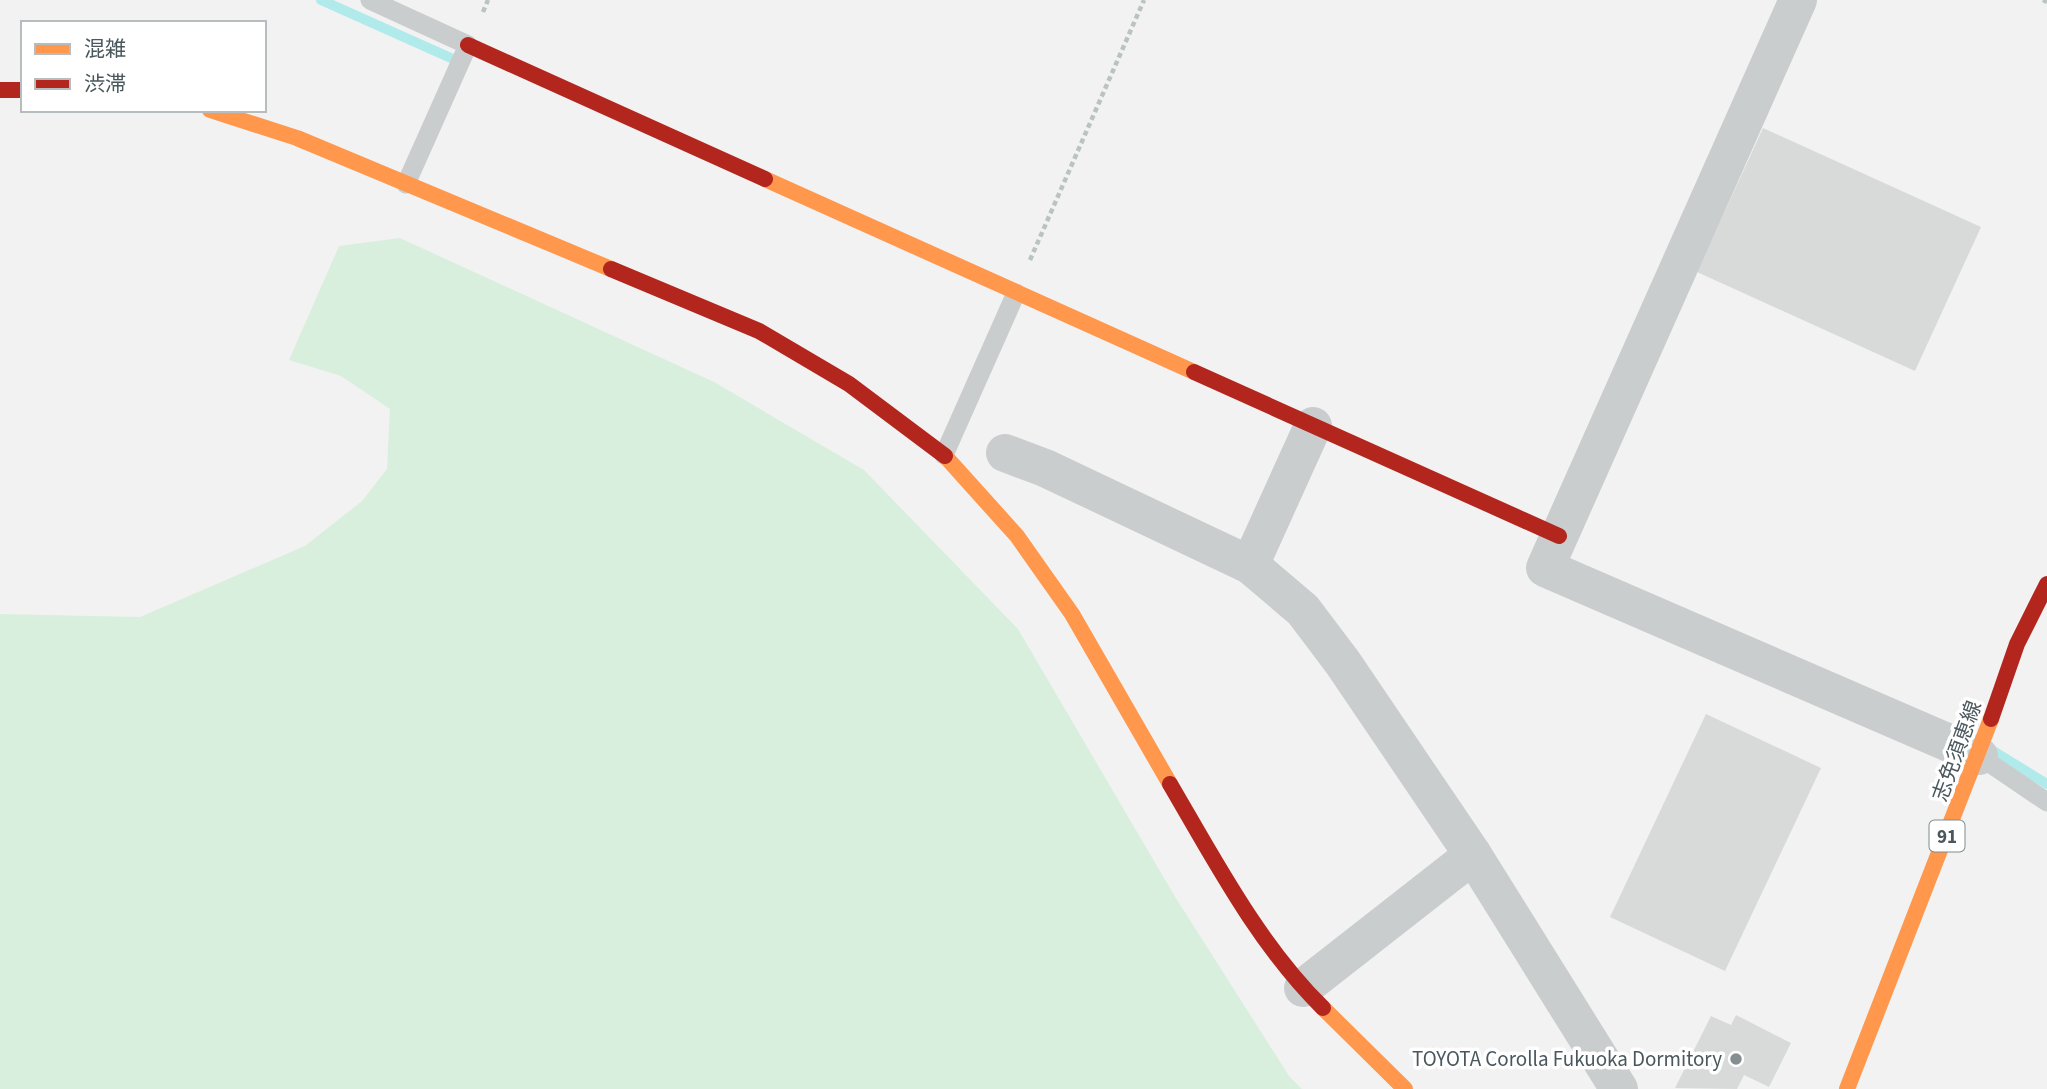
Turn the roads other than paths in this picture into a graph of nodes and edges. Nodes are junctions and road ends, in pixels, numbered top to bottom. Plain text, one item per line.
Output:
1 (370, 0) edge
2 (1798, 0) edge
3 (468, 45) junction
4 (0, 90) edge
5 (21, 90) edge
6 (216, 112) edge
7 (406, 184) junction
8 (1016, 293) junction
9 (1313, 426) junction
10 (1005, 453) dead end
11 (944, 455) junction
12 (1559, 536) junction
13 (1250, 565) junction
14 (2047, 584) edge
15 (1979, 756) junction
16 (2047, 802) edge
17 (1473, 855) junction
18 (1303, 988) junction
19 (1405, 1089) edge
20 (1619, 1089) edge
21 (1847, 1089) edge

1 - 3 lane
2 - 12 street
3 - 7 lane
3 - 8 street
4 - 5 street
6 - 7 street
7 - 11 street
8 - 9 street
8 - 11 lane
9 - 12 street
9 - 13 street
10 - 13 street
11 - 18 street
12 - 15 street
13 - 17 street
14 - 15 street, 志免須恵線 / 91
15 - 16 lane
15 - 21 street, 志免須恵線 / 91
17 - 18 street
17 - 20 street
18 - 19 street

